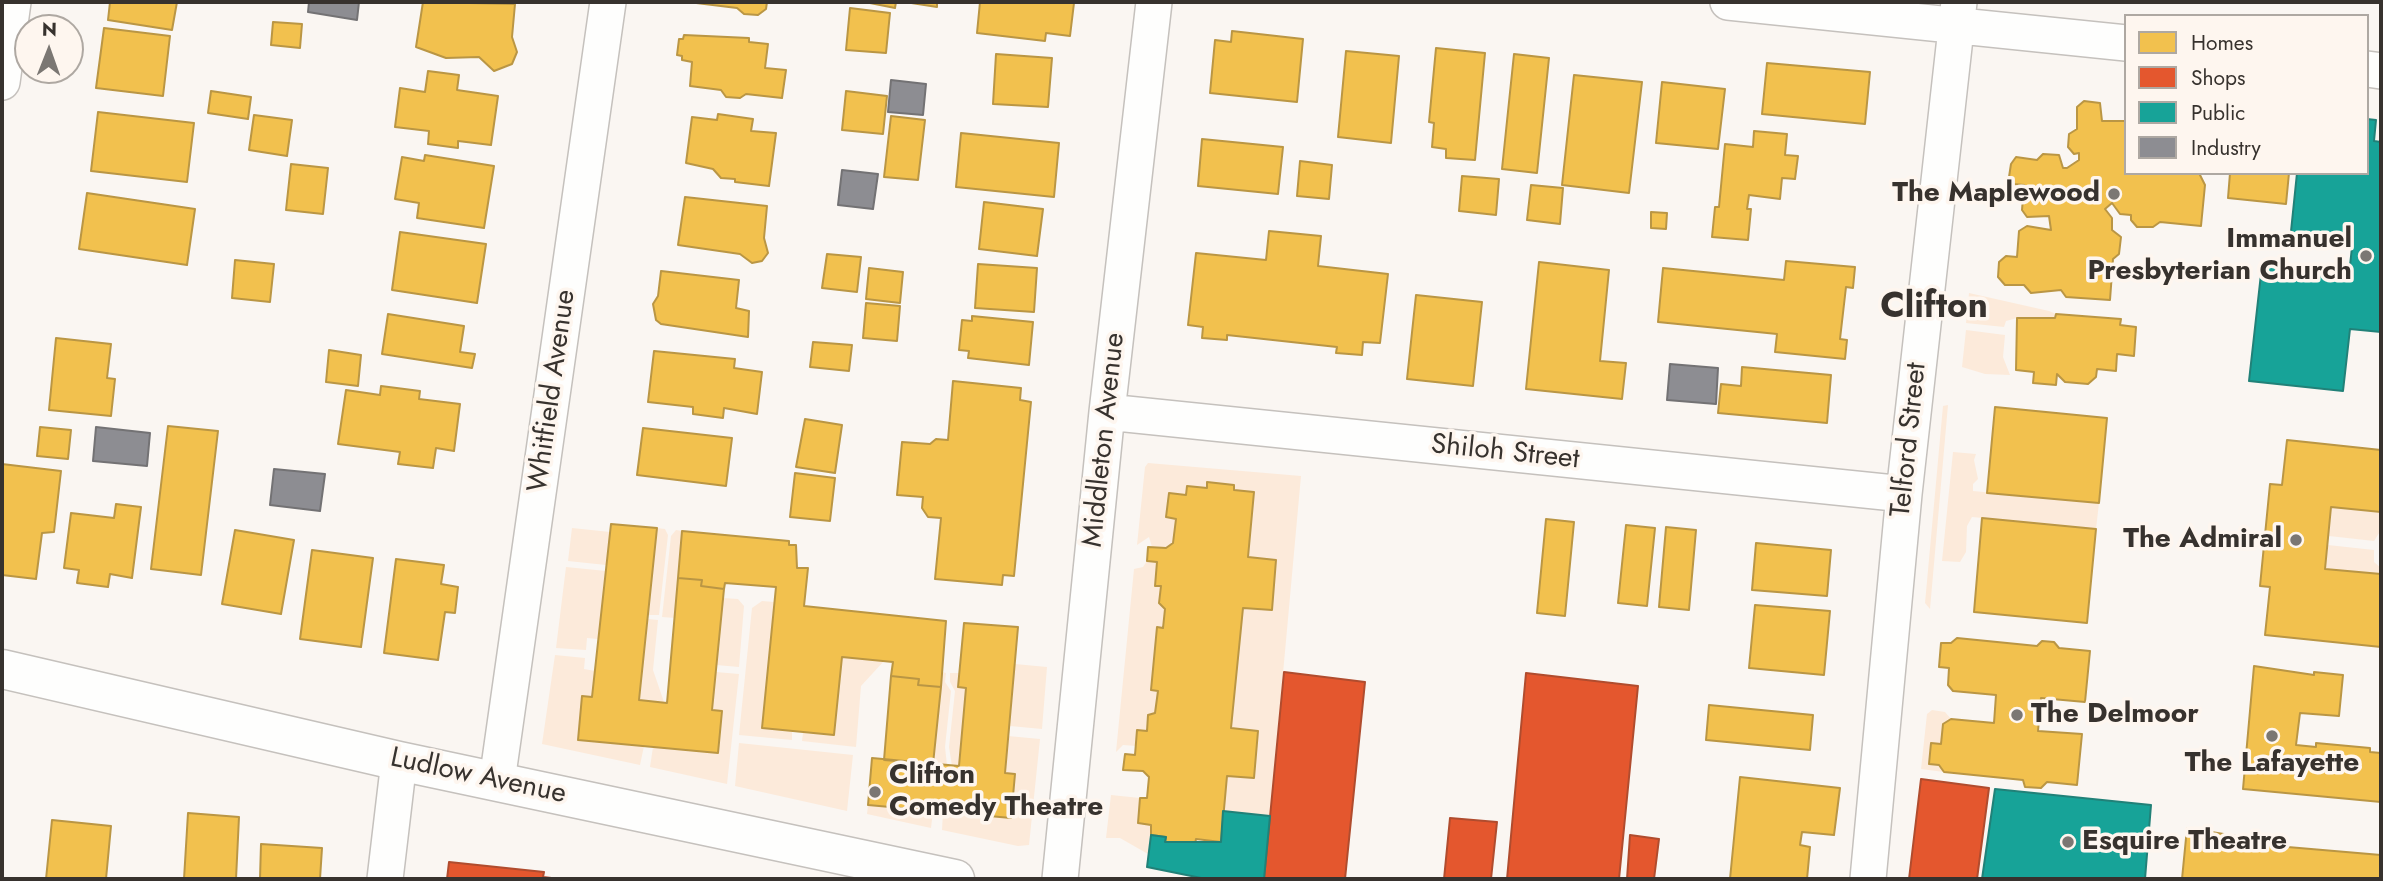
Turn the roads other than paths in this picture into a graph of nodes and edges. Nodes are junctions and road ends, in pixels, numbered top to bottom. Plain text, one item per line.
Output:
1 (13, 2) edge
2 (608, 2) edge
3 (1154, 2) edge
4 (1728, 2) edge
5 (1957, 14) edge
6 (2124, 43) edge
7 (2, 82) edge
8 (1107, 412) junction
9 (1904, 494) junction
10 (2, 669) edge
11 (399, 761) junction
12 (497, 781) junction
13 (385, 879) edge
14 (955, 879) edge
15 (1060, 879) edge
16 (1868, 879) edge

1 - 7 street
2 - 12 street, Whitfield Avenue
3 - 8 street, Middleton Avenue
4 - 5 street
5 - 6 street
5 - 9 street, Telford Street
8 - 9 street, Shiloh Street
8 - 15 street, Middleton Avenue
9 - 16 street, Telford Street
10 - 11 main road, Ludlow Avenue
11 - 12 main road, Ludlow Avenue
11 - 13 street
12 - 14 main road, Ludlow Avenue

